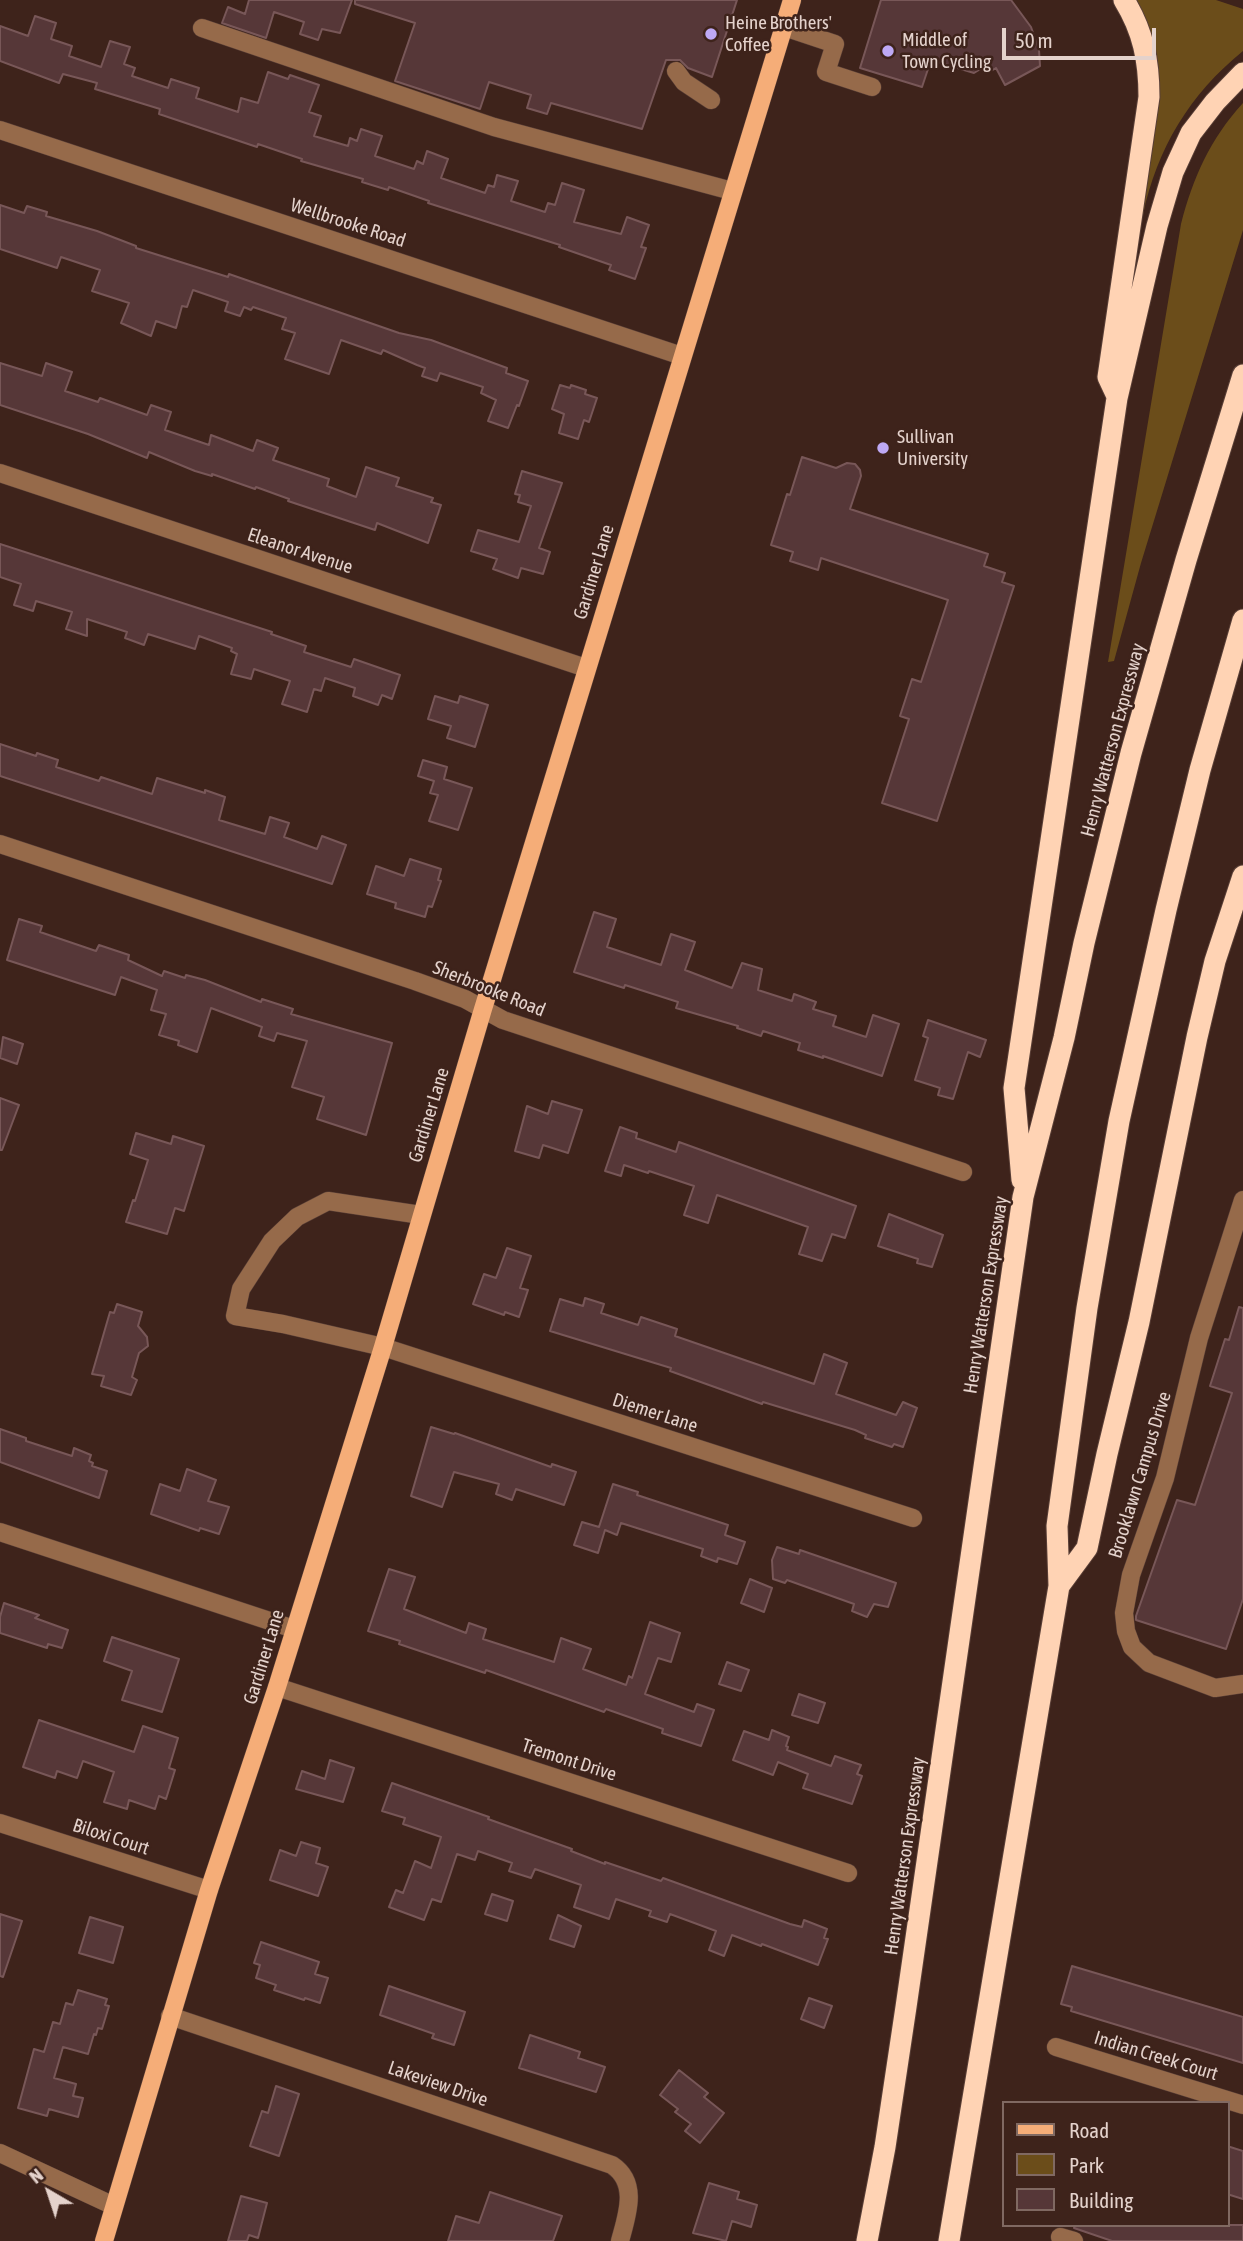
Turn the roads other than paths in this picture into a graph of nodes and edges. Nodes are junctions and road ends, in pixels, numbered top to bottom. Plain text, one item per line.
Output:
1 (792, 0) edge
2 (1124, 0) edge
3 (784, 27) junction
4 (202, 28) dead end
5 (676, 71) dead end
6 (1243, 73) edge
7 (872, 87) dead end
8 (711, 100) dead end
9 (0, 130) edge
10 (733, 191) junction
11 (682, 356) junction
12 (1243, 375) edge
13 (1117, 398) junction
14 (0, 473) edge
15 (1243, 620) edge
16 (586, 668) junction
17 (0, 844) edge
18 (1243, 876) edge
19 (483, 1009) junction
20 (963, 1172) dead end
21 (1023, 1197) junction
22 (1243, 1200) edge
23 (421, 1215) junction
24 (383, 1347) junction
25 (913, 1518) dead end
26 (0, 1532) edge
27 (1059, 1586) junction
28 (294, 1629) junction
29 (1243, 1684) edge
30 (277, 1686) junction
31 (0, 1823) edge
32 (849, 1873) dead end
33 (209, 1891) junction
34 (170, 2016) junction
35 (1056, 2046) dead end
36 (1243, 2105) edge
37 (0, 2153) edge
38 (114, 2206) junction
39 (104, 2241) edge
40 (620, 2241) edge
41 (866, 2241) edge
42 (949, 2241) edge

1 - 3 main road, Gardiner Lane
2 - 13 highway
3 - 7 street
3 - 10 main road, Gardiner Lane
4 - 10 street
5 - 8 street
6 - 13 highway
9 - 11 street, Wellbrooke Road
10 - 11 main road, Gardiner Lane
11 - 16 main road, Gardiner Lane
12 - 21 highway, Henry Watterson Expressway
13 - 21 highway
14 - 16 street, Eleanor Avenue
15 - 27 highway
16 - 19 main road, Gardiner Lane
17 - 19 street, Sherbrooke Road
18 - 27 highway
19 - 20 street, Sherbrooke Road
19 - 23 main road, Gardiner Lane
21 - 41 highway, Henry Watterson Expressway
22 - 29 street, Brooklawn Campus Drive
23 - 24 main road, Gardiner Lane
23 - 24 street, Diemer Lane
24 - 25 street, Diemer Lane
24 - 28 main road, Gardiner Lane
26 - 28 street
27 - 42 highway
28 - 30 main road, Gardiner Lane
30 - 32 street, Tremont Drive
30 - 33 main road, Gardiner Lane
31 - 33 street, Biloxi Court
33 - 34 main road, Gardiner Lane
34 - 38 main road, Gardiner Lane
34 - 40 street, Lakeview Drive
35 - 36 street, Indian Creek Court
37 - 38 street
38 - 39 main road, Gardiner Lane

